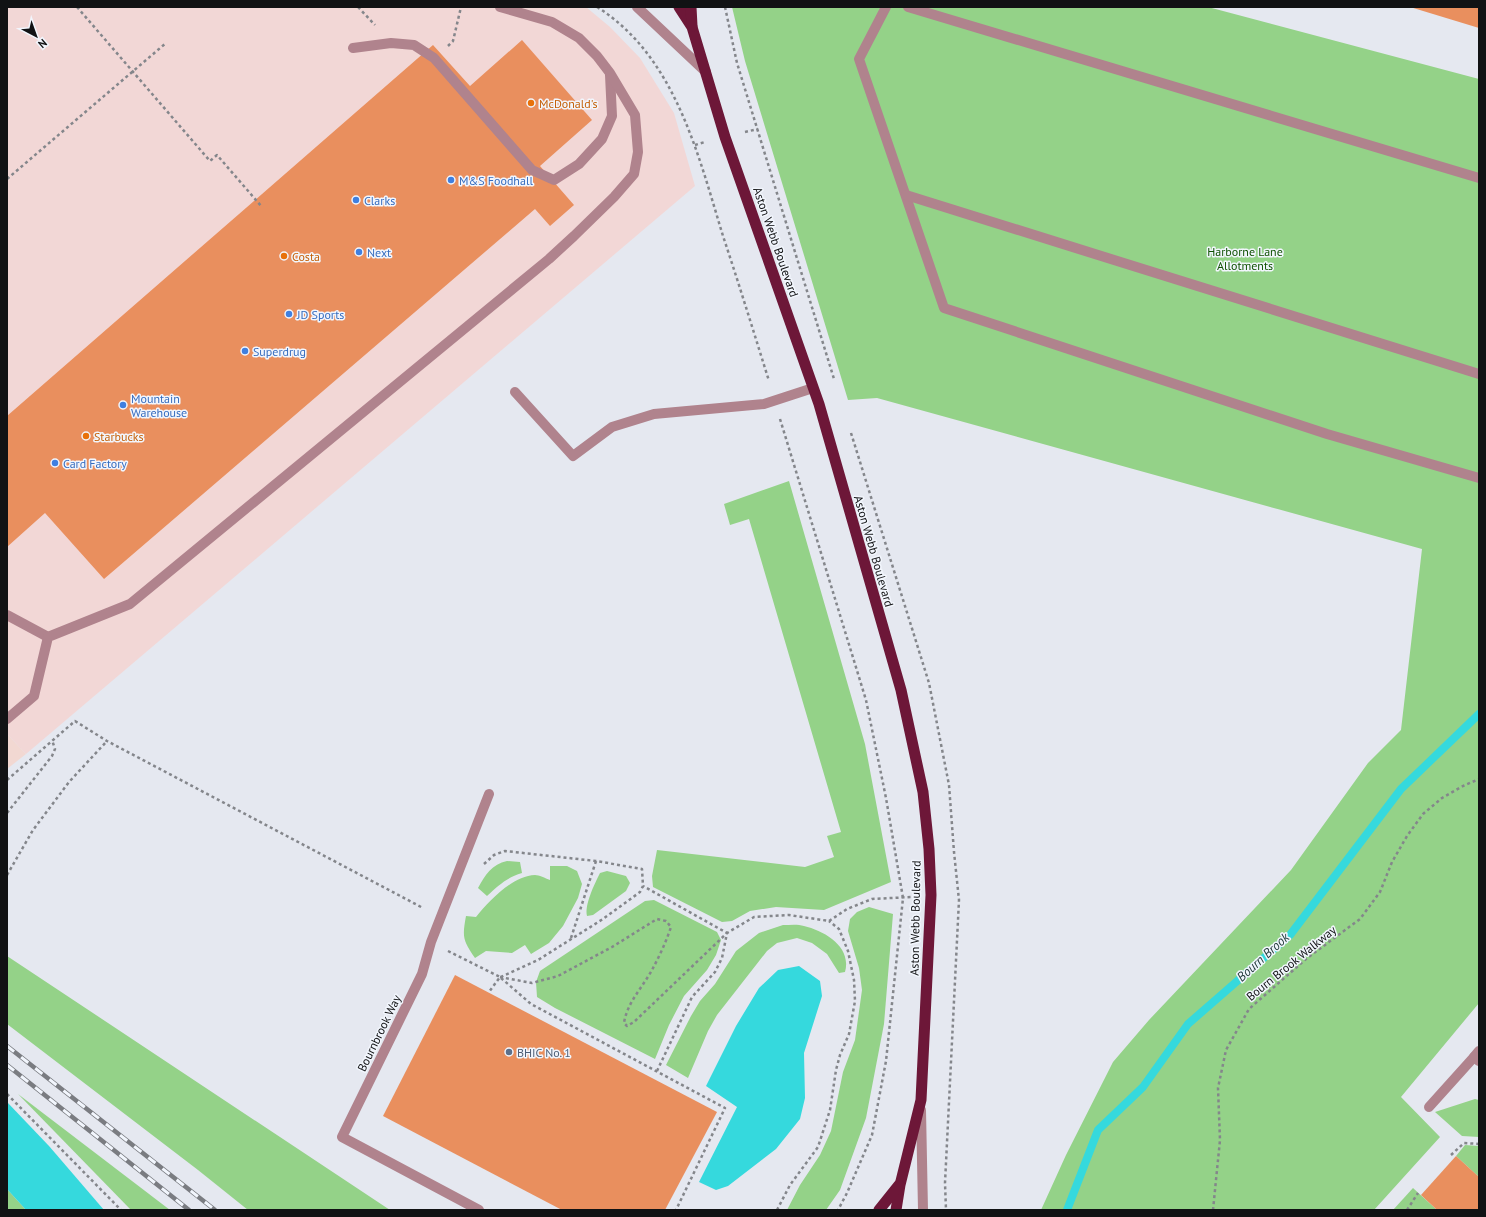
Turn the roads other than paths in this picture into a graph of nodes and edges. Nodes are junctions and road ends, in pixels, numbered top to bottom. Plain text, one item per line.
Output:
1 (500, 7) edge
2 (637, 7) edge
3 (679, 7) edge
4 (692, 7) edge
5 (886, 7) edge
6 (908, 7) edge
7 (692, 27) junction
8 (352, 48) dead end
9 (706, 72) junction
10 (610, 73) junction
11 (1479, 178) edge
12 (906, 196) junction
13 (1479, 374) edge
14 (813, 388) junction
15 (515, 392) dead end
16 (1479, 478) edge
17 (7, 615) edge
18 (48, 637) junction
19 (7, 719) edge
20 (489, 794) dead end
21 (1477, 1056) edge
22 (921, 1100) junction
23 (1428, 1107) dead end
24 (900, 1185) junction
25 (479, 1210) edge
26 (879, 1210) edge
27 (896, 1210) edge
28 (923, 1210) edge

1 - 10 street
2 - 9 street
3 - 7 highway, Aston Webb Boulevard
4 - 7 highway, Aston Webb Boulevard
5 - 12 street
6 - 11 street
7 - 9 highway, Aston Webb Boulevard
8 - 10 street
9 - 14 highway, Aston Webb Boulevard
10 - 18 street
12 - 13 street
12 - 16 street
14 - 15 street
14 - 22 highway, Aston Webb Boulevard
17 - 18 street
18 - 19 street
20 - 25 street, Bournbrook Way
21 - 23 street
22 - 24 highway, Aston Webb Boulevard
22 - 28 street, Aston Webb Boulevard
24 - 26 highway, Aston Webb Boulevard
24 - 27 highway, Aston Webb Boulevard

